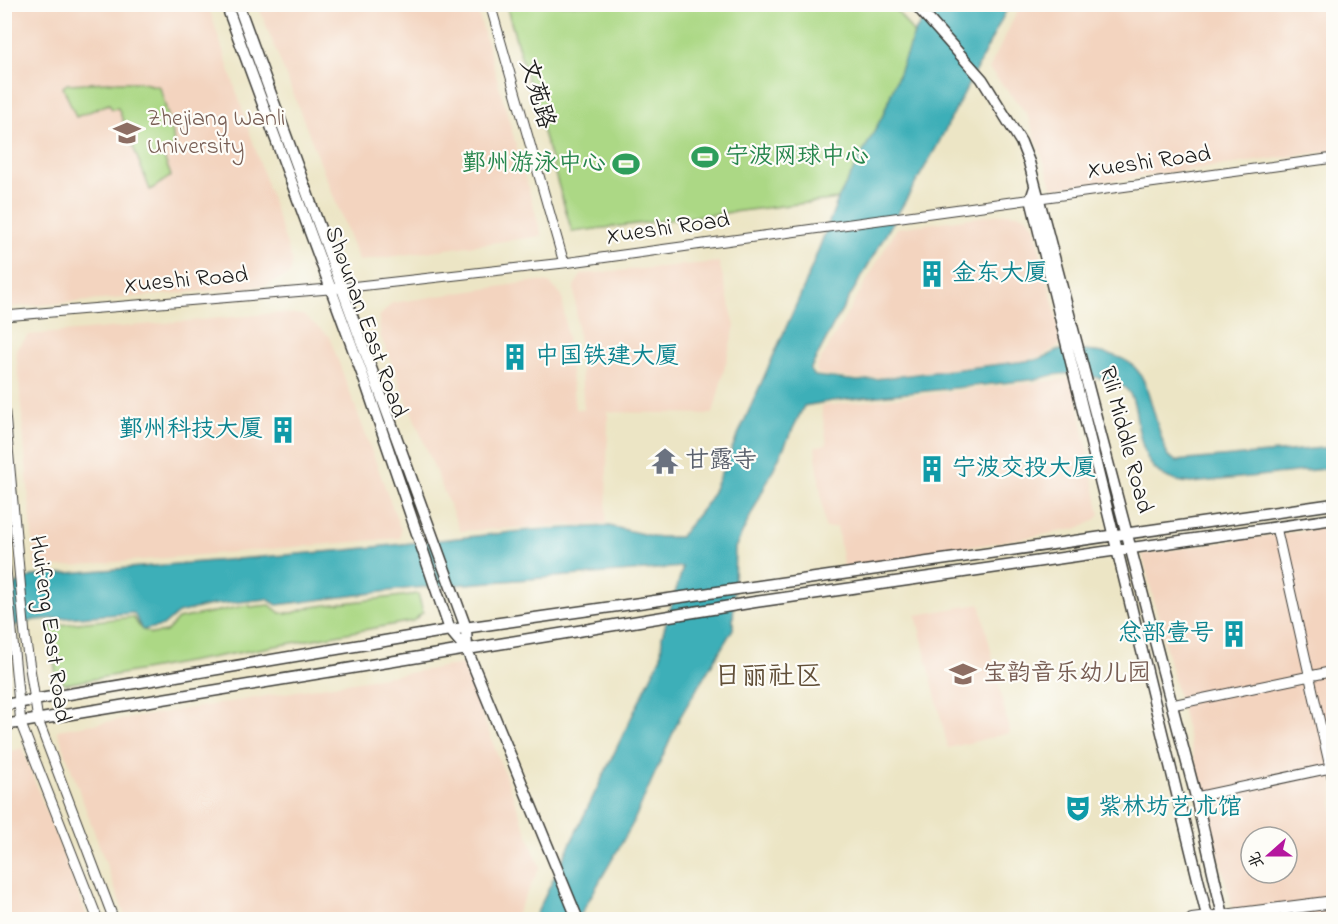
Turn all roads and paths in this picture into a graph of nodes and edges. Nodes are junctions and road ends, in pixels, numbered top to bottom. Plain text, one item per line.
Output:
1 (226, 4) edge
2 (238, 4) edge
3 (490, 4) edge
4 (917, 7) edge
5 (1334, 158) edge
6 (1035, 194) junction
7 (564, 263) junction
8 (336, 289) junction
9 (4, 316) edge
10 (1085, 394) junction
11 (4, 403) edge
12 (1334, 504) edge
13 (1334, 519) edge
14 (1276, 527) junction
15 (1128, 533) junction
16 (1113, 535) junction
17 (1131, 548) junction
18 (4, 549) edge
19 (1116, 550) junction
20 (466, 628) junction
21 (450, 630) junction
22 (467, 650) junction
23 (1334, 671) edge
24 (1310, 676) junction
25 (35, 700) junction
26 (19, 703) junction
27 (4, 705) edge
28 (1172, 705) junction
29 (38, 720) junction
30 (21, 724) junction
31 (4, 725) edge
32 (1330, 754) edge
33 (1330, 768) junction
34 (1334, 785) edge
35 (1196, 797) junction
36 (1334, 902) edge
37 (1223, 917) edge
38 (1208, 918) edge
39 (98, 920) edge
40 (114, 920) edge
41 (578, 920) edge
42 (1192, 920) edge

1 - 8 main road, Shounan East Road
2 - 8 main road, Shounan East Road
3 - 7 street, 文苑路
4 - 6 main road, Rili Middle Road
5 - 6 street, Xueshi Road
6 - 7 street, Xueshi Road
6 - 10 main road, Rili Middle Road
7 - 8 street, Xueshi Road
8 - 9 street, Xueshi Road
8 - 20 main road, Shounan East Road
8 - 21 main road, Shounan East Road
10 - 15 main road, Rili Middle Road
10 - 16 main road, Rili Middle Road
11 - 25 street, Huifeng East Road
12 - 15 main road
13 - 14 main road
14 - 17 main road
14 - 24 street
15 - 16 main road
15 - 17 main road, Rili Middle Road
16 - 19 main road, Rili Middle Road
16 - 20 main road
17 - 19 main road
17 - 28 main road, Rili Middle Road
18 - 26 street, Huifeng East Road
19 - 22 main road
19 - 38 main road, Rili Middle Road
20 - 21 main road
20 - 22 main road
21 - 22 main road, Shounan East Road
21 - 25 main road
22 - 29 main road
22 - 41 main road
23 - 24 street
24 - 28 street
24 - 32 street
25 - 26 main road
25 - 29 street, Huifeng East Road
26 - 27 main road
26 - 30 street, Huifeng East Road
28 - 35 main road, Rili Middle Road
29 - 30 main road
29 - 40 street, Huifeng East Road
30 - 31 main road
30 - 39 street, Huifeng East Road
32 - 33 street
33 - 34 street
33 - 35 street
35 - 37 main road, Rili Middle Road
36 - 37 main road
37 - 38 main road
38 - 42 main road

